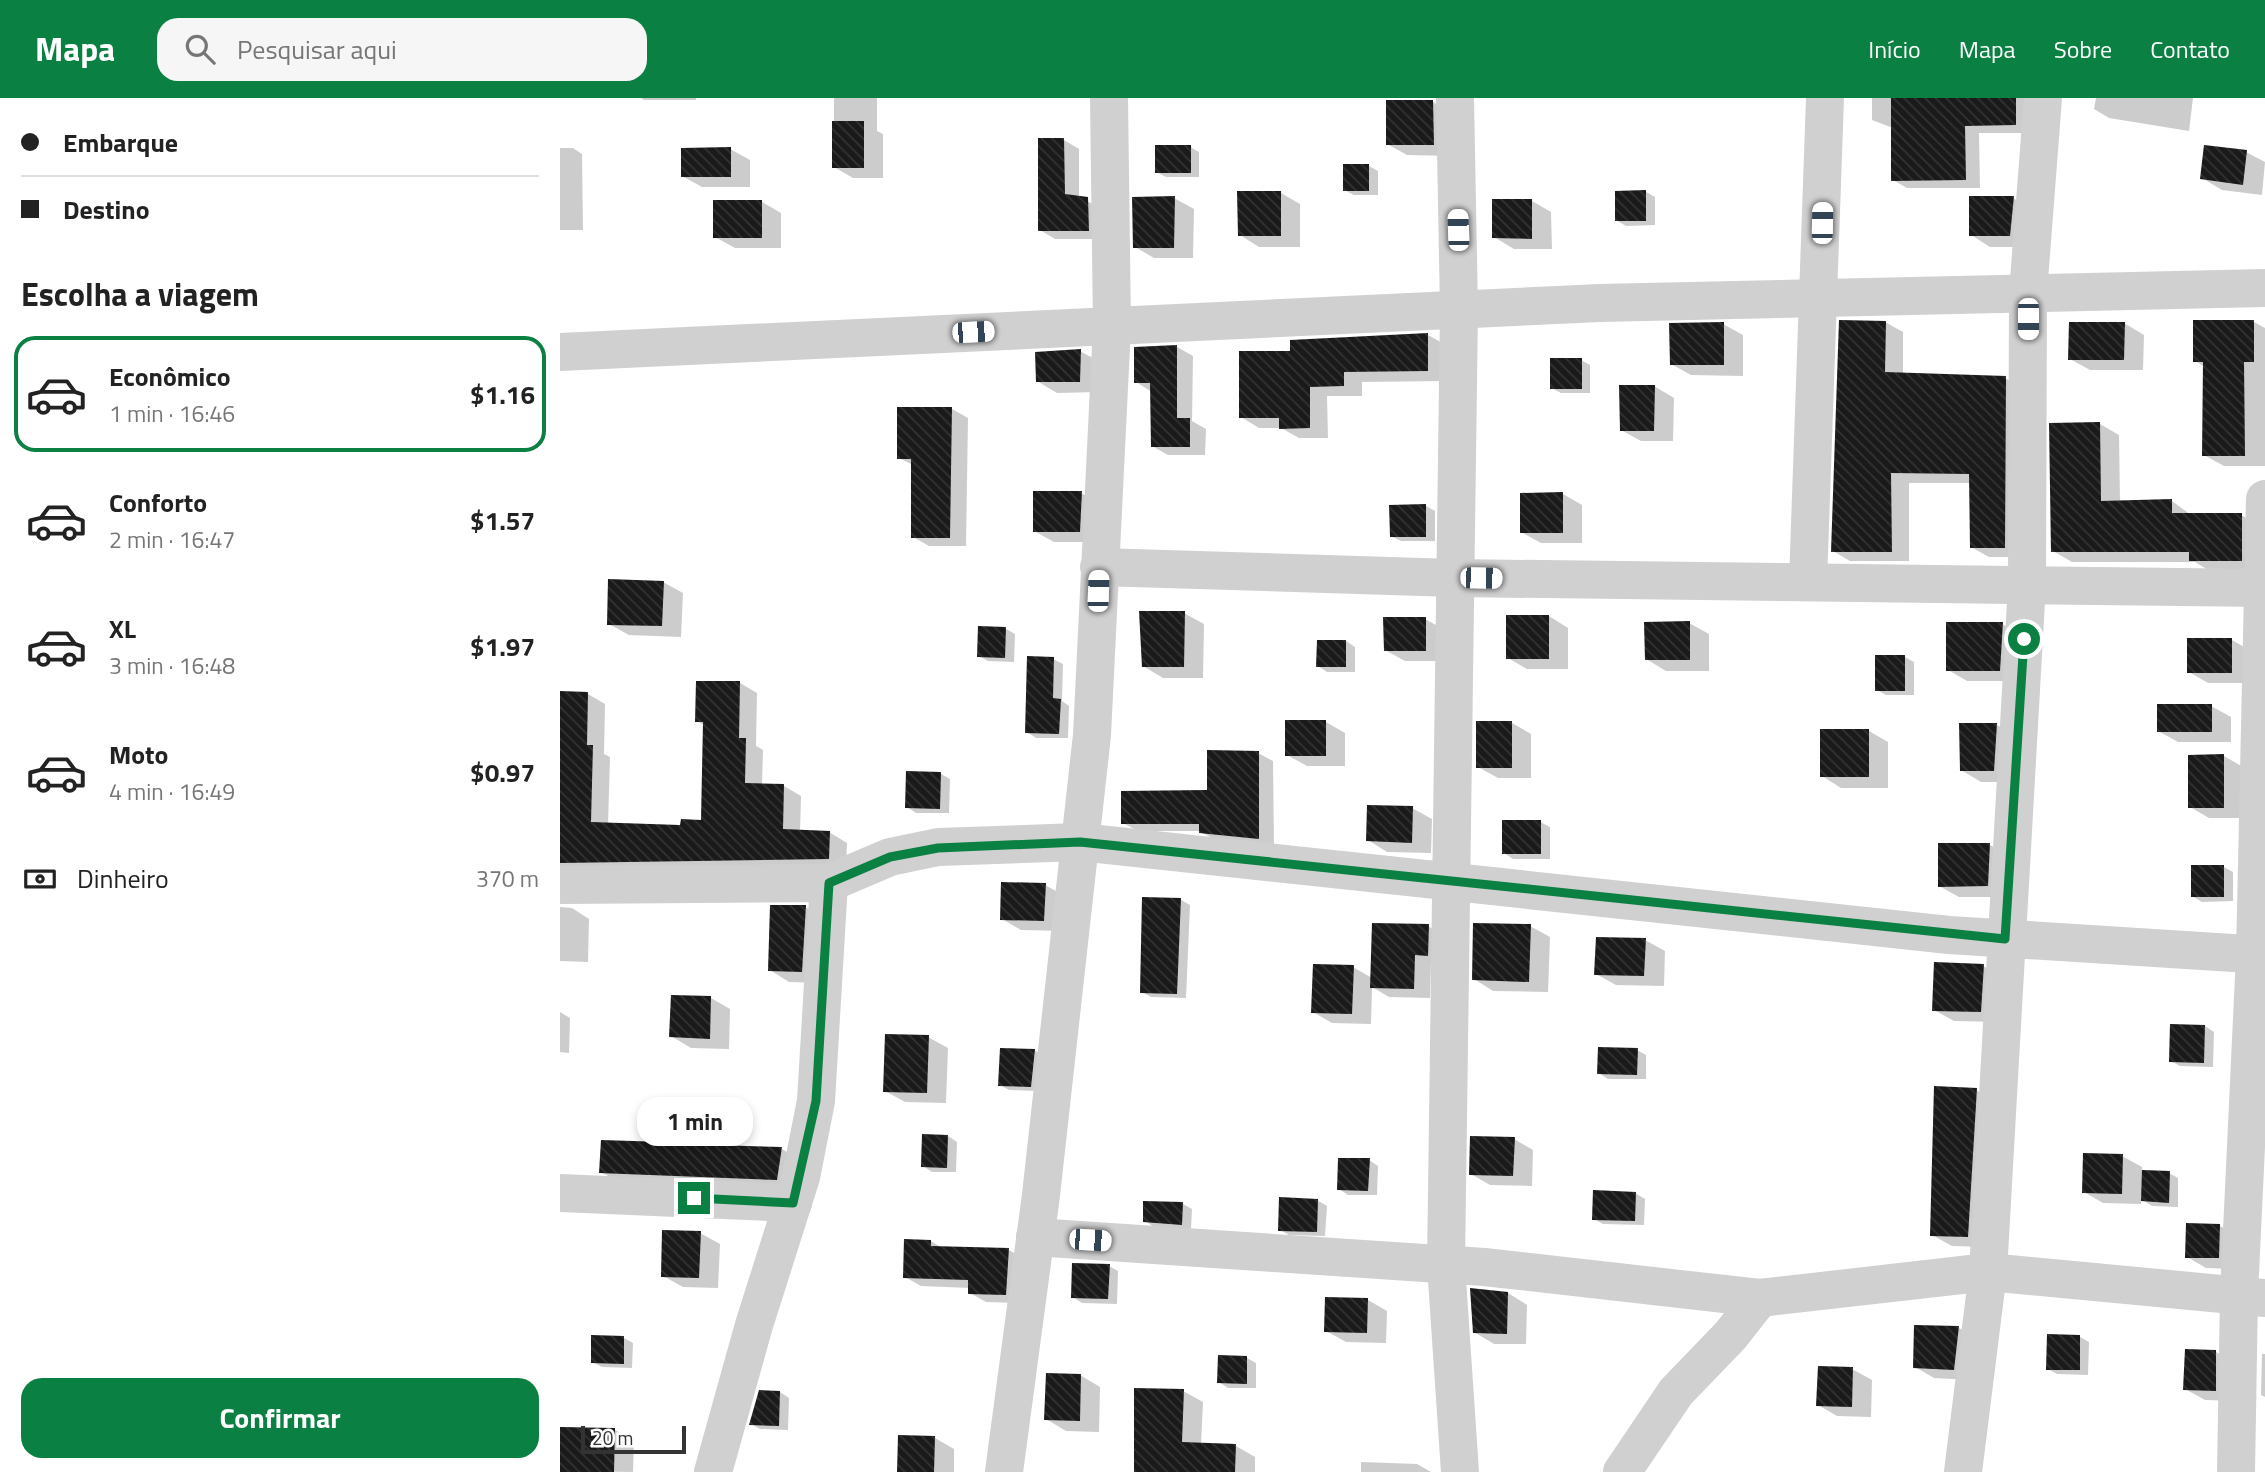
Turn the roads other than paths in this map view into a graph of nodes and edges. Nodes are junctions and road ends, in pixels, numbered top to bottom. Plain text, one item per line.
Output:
1 (1109, 98) edge
2 (1455, 98) edge
3 (1825, 98) edge
4 (2043, 98) edge
5 (2265, 289) edge
6 (2028, 293) junction
7 (1821, 298) junction
8 (1459, 310) junction
9 (1112, 326) junction
10 (560, 352) edge
11 (2265, 499) edge
12 (1099, 567) junction
13 (1454, 578) junction
14 (1808, 582) junction
15 (2028, 584) junction
16 (2263, 588) edge
17 (1080, 842) junction
18 (1451, 882) junction
19 (829, 883) junction
20 (560, 885) edge
21 (2005, 939) junction
22 (2260, 955) edge
23 (560, 1193) edge
24 (793, 1203) junction
25 (1035, 1237) junction
26 (1446, 1265) junction
27 (1988, 1272) junction
28 (2252, 1296) edge
29 (1760, 1298) junction
30 (713, 1472) edge
31 (1004, 1472) edge
32 (1460, 1472) edge
33 (1622, 1472) edge
34 (1964, 1472) edge
35 (2236, 1472) edge

1 - 9 street
2 - 8 street
3 - 7 street
4 - 6 street
5 - 6 street
6 - 7 street
6 - 15 street
7 - 8 street
7 - 14 street
8 - 9 street
8 - 13 street
9 - 10 street
9 - 12 street
11 - 16 street
12 - 13 street
12 - 17 street
13 - 14 street
13 - 18 street
14 - 15 street
15 - 16 street
15 - 21 street
16 - 22 street
17 - 18 street
17 - 19 street
17 - 25 street
18 - 21 street
18 - 26 street
19 - 20 street
19 - 24 street
21 - 22 street
21 - 27 street
22 - 28 street
23 - 24 street
24 - 30 street
25 - 26 street
25 - 31 street
26 - 29 street
26 - 32 street
27 - 28 street
27 - 29 street
27 - 34 street
28 - 35 street
29 - 33 street

